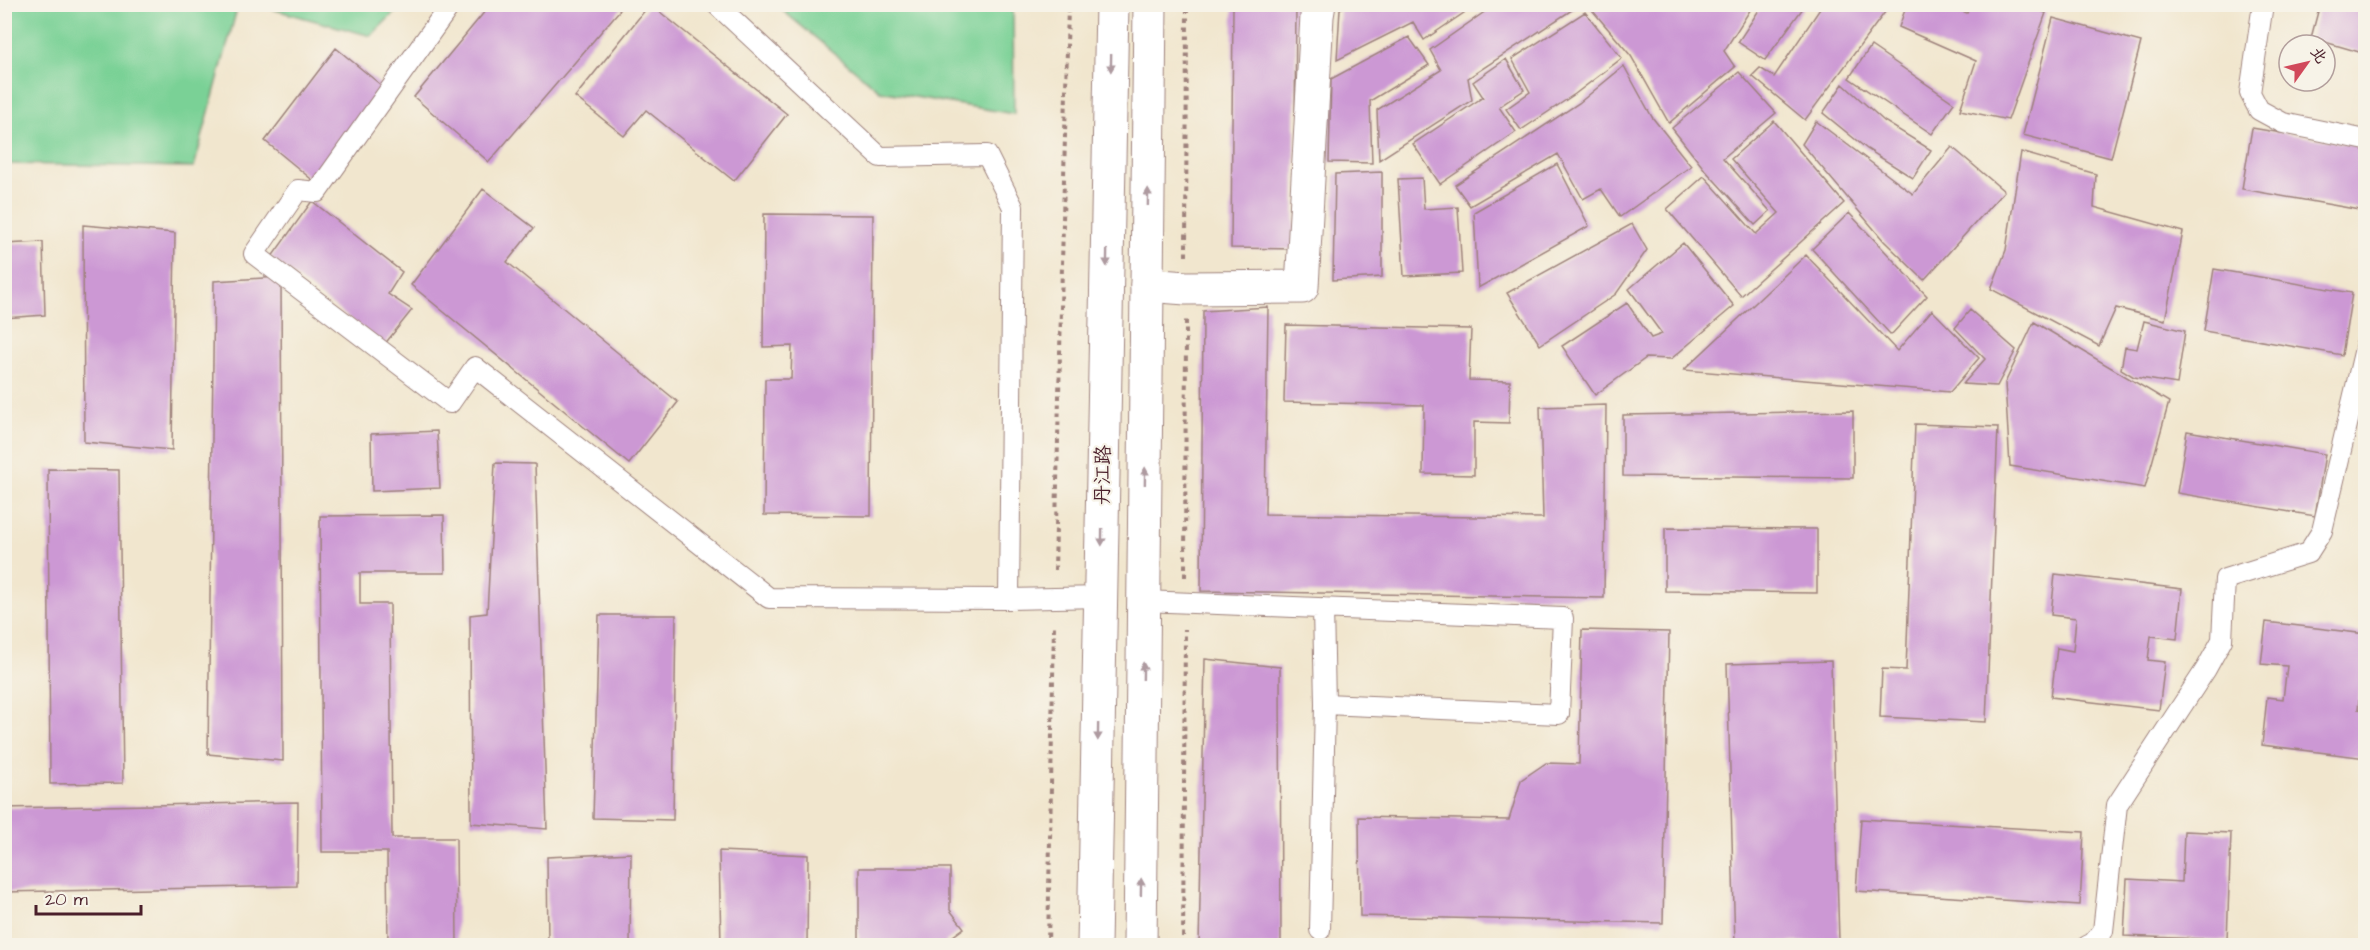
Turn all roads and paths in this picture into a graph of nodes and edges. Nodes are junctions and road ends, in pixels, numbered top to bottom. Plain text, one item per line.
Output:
1 (451, 4) edge
2 (716, 4) edge
3 (1068, 4) edge
4 (1112, 4) edge
5 (1150, 4) edge
6 (1187, 4) edge
7 (1319, 4) edge
8 (2263, 4) edge
9 (2366, 140) edge
10 (1147, 285) junction
11 (1186, 288) junction
12 (2366, 344) edge
13 (1055, 597) junction
14 (1101, 597) junction
15 (1009, 599) junction
16 (1144, 601) junction
17 (1185, 603) junction
18 (1323, 608) junction
19 (1325, 704) junction
20 (1320, 930) dead end
21 (1048, 945) edge
22 (1095, 945) edge
23 (1140, 945) edge
24 (1183, 945) edge
25 (2087, 945) edge

1 - 15 lane
2 - 15 lane
3 - 13 path
4 -> 14 main road, 丹江路
10 -> 5 main road
6 - 11 path
7 - 11 main road
8 - 9 lane
10 - 11 main road
16 -> 10 main road
11 - 17 path
12 - 25 lane
13 - 14 lane
13 - 15 lane
13 - 21 path
14 -> 22 main road, 丹江路
16 - 17 lane
23 -> 16 main road
17 - 18 lane
17 - 24 path
18 - 19 lane
18 - 19 lane
19 - 20 lane

